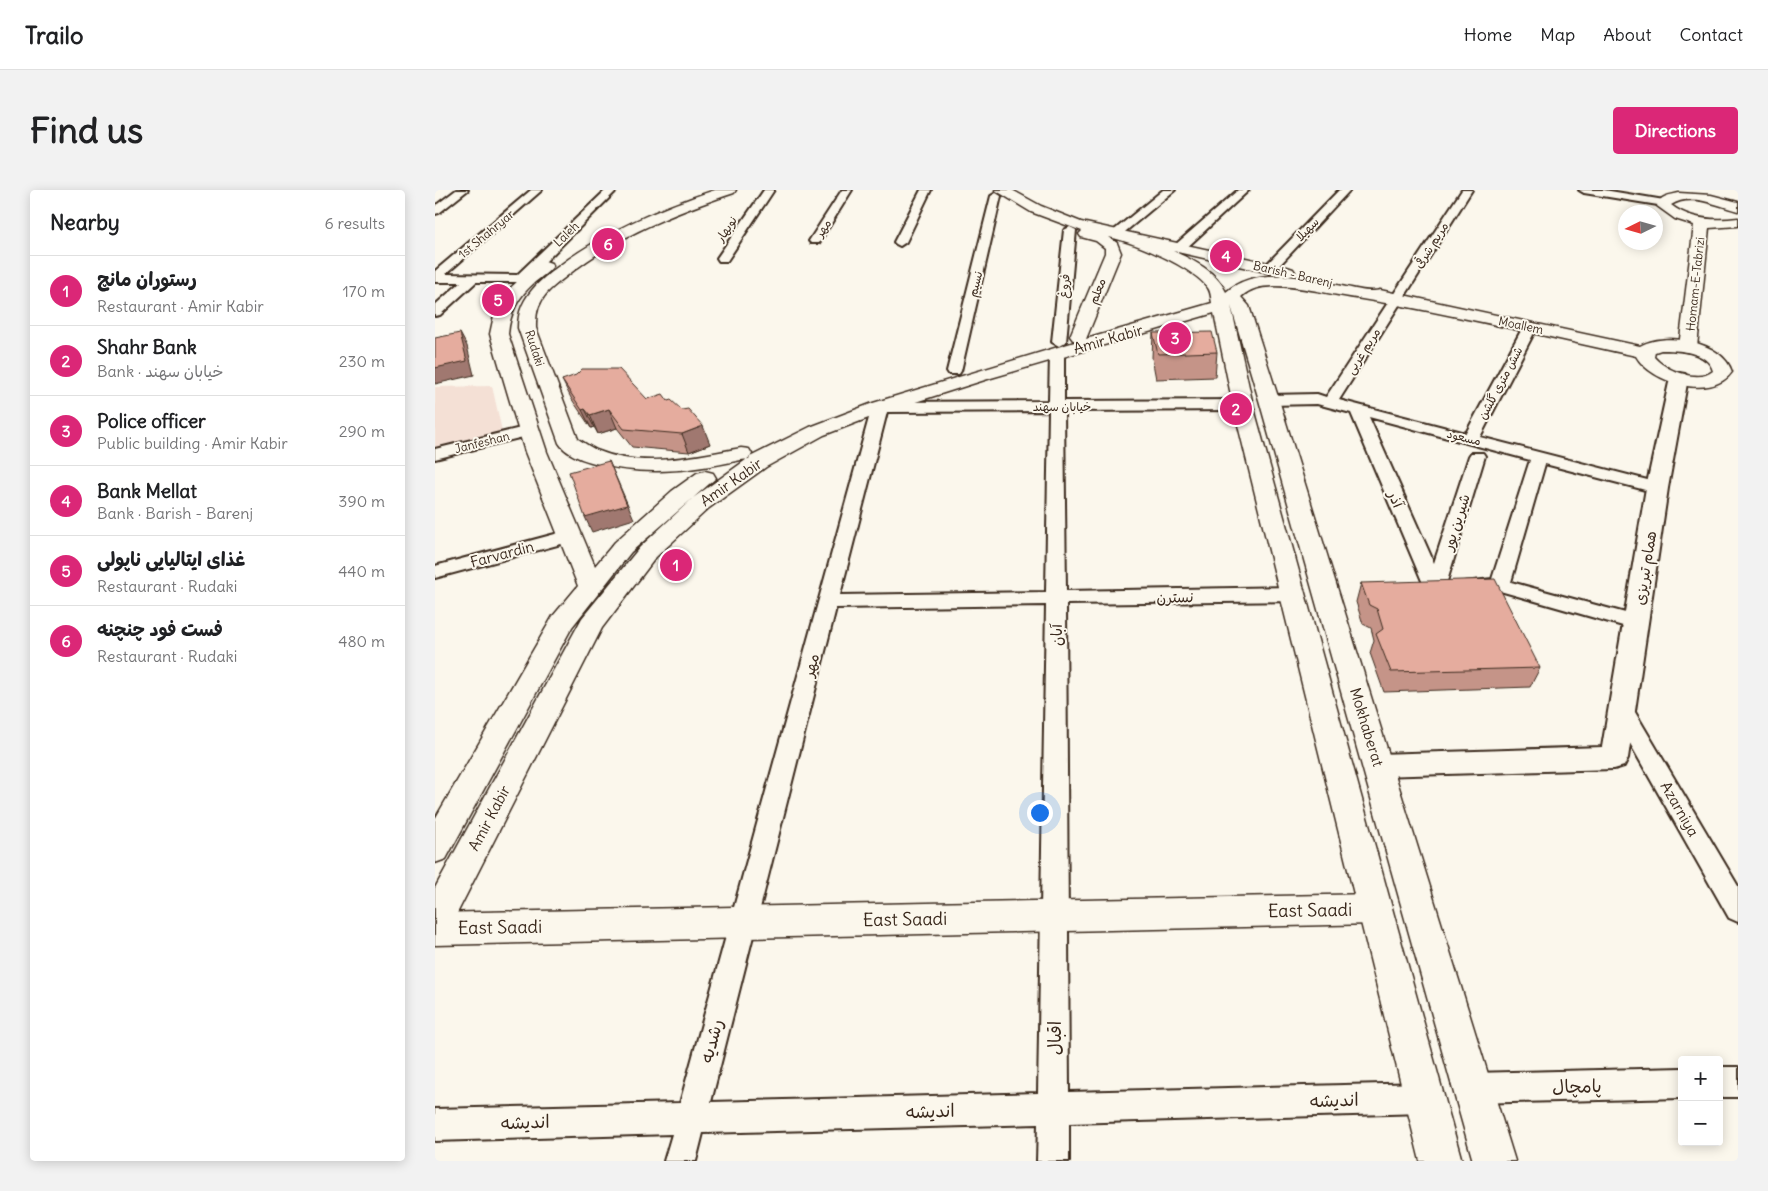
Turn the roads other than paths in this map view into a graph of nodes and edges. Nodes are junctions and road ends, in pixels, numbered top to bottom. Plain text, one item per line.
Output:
1 (463, 190) edge
2 (537, 190) edge
3 (612, 190) edge
4 (703, 190) edge
5 (729, 190) edge
6 (769, 190) edge
7 (847, 190) edge
8 (926, 190) edge
9 (1170, 190) edge
10 (1244, 190) edge
11 (1345, 190) edge
12 (1467, 190) edge
13 (1584, 190) edge
14 (994, 192) edge
15 (1707, 194) edge
16 (1664, 203) junction
17 (1738, 207) edge
18 (435, 211) edge
19 (655, 212) junction
20 (1702, 222) junction
21 (1738, 222) edge
22 (1070, 230) junction
23 (1124, 236) junction
24 (815, 241) dead end
25 (900, 242) dead end
26 (1179, 248) junction
27 (723, 258) dead end
28 (1270, 268) junction
29 (435, 278) edge
30 (472, 278) junction
31 (527, 284) junction
32 (1224, 299) junction
33 (1396, 299) junction
34 (435, 312) edge
35 (1530, 326) junction
36 (1071, 344) junction
37 (1688, 347) junction
38 (1645, 353) junction
39 (954, 371) junction
40 (1731, 373) edge
41 (1679, 378) junction
42 (875, 402) junction
43 (1330, 402) junction
44 (1256, 403) junction
45 (1057, 406) junction
46 (1358, 410) junction
47 (529, 431) junction
48 (1471, 439) junction
49 (435, 454) edge
50 (741, 454) junction
51 (1477, 456) dead end
52 (1539, 456) junction
53 (1657, 488) junction
54 (1309, 534) junction
55 (570, 536) junction
56 (1279, 536) junction
57 (435, 572) edge
58 (1500, 586) junction
59 (591, 587) junction
60 (1435, 588) junction
61 (1294, 594) junction
62 (1056, 599) junction
63 (828, 602) junction
64 (1637, 622) junction
65 (1621, 708) junction
66 (1378, 766) junction
67 (435, 849) edge
68 (1375, 909) junction
69 (1738, 910) edge
70 (1054, 916) junction
71 (435, 922) edge
72 (743, 922) junction
73 (435, 928) edge
74 (1723, 1082) edge
75 (1738, 1082) edge
76 (1678, 1083) edge
77 (1473, 1088) junction
78 (1424, 1098) junction
79 (1053, 1108) junction
80 (691, 1117) junction
81 (435, 1125) edge
82 (679, 1161) edge
83 (1053, 1161) edge
84 (1441, 1161) edge
85 (1494, 1161) edge

1 - 18 street
2 - 29 street, 1st Shahryar
3 - 31 street, Laleh
4 - 19 main road, Rudaki
5 - 19 main road, Rudaki
6 - 27 street, نوبهار
7 - 24 street, مهر
8 - 25 street
9 - 23 street
10 - 26 street
11 - 28 street, سهیلا
12 - 33 street, مریم شرقی
13 - 16 street
14 - 22 main road
14 - 23 main road, Barish - Barenj
14 - 39 street, نسیم
15 - 16 main road
15 - 17 main road
16 - 20 main road
19 - 31 main road, Rudaki
20 - 21 main road
20 - 37 main road, Homam-E-Tabrizi
22 - 36 street, فروغ
22 - 36 main road, معلم
23 - 26 main road, Barish - Barenj
23 - 32 main road, Barish - Barenj
26 - 28 main road, Barish - Barenj
28 - 33 main road, Barish - Barenj
29 - 30 street
30 - 31 street
30 - 34 street
31 - 47 main road, Rudaki
31 - 50 main road, Rudaki
32 - 33 main road, Amir Kabir
32 - 36 main road, Amir Kabir
32 - 44 main road, Mokhaberat
33 - 35 main road, Moallem
33 - 43 street, مریم غربی
35 - 38 main road, Moallem
35 - 48 street, شش متری گلشن
36 - 39 main road, Amir Kabir
36 - 42 main road, Amir Kabir
36 - 45 street, آبان
37 - 38 main road
37 - 40 main road
38 - 41 main road
39 - 42 main road, Amir Kabir
40 - 41 main road
41 - 53 street, همام تبریزی
42 - 45 street, خیابان سهند
42 - 50 main road, Amir Kabir
42 - 63 street, مهر
42 - 71 main road, Amir Kabir
43 - 44 street, مسعود
43 - 46 street, مسعود
44 - 45 street, خیابان سهند
44 - 54 main road, Mokhaberat
44 - 56 main road, Mokhaberat
45 - 62 street, آبان
46 - 48 street, مسعود
46 - 60 street, آذر
47 - 49 street, Janfeshan
47 - 55 main road, Rudaki
48 - 52 street, مسعود
50 - 59 main road, Amir Kabir
51 - 60 street, شیرین پور
52 - 53 street, مسعود
52 - 58 street
53 - 64 street, همام تبریزی
54 - 56 main road
54 - 66 main road, Mokhaberat
55 - 57 street, Farvardin
55 - 59 main road, Rudaki
56 - 61 main road, Mokhaberat
58 - 60 street
58 - 64 street
59 - 67 main road, Amir Kabir
61 - 62 street, نسترن
61 - 68 main road, Mokhaberat
62 - 63 street, نسترن
62 - 70 street, آبان
63 - 72 street, مهر
64 - 65 street, همام تبریزی
65 - 66 street, همام تبریزی
65 - 69 street, Azarniya
66 - 77 main road, Mokhaberat
68 - 70 main road, East Saadi
68 - 78 main road, Mokhaberat
70 - 72 main road, East Saadi
70 - 79 street, اقبال
72 - 73 main road, East Saadi
72 - 80 street, رشدیه
74 - 75 street
76 - 77 street, پامچال
77 - 85 main road, Mokhaberat
78 - 79 street, اندیشه
78 - 84 main road, Mokhaberat
79 - 80 street, اندیشه
79 - 83 street, اقبال
80 - 81 street, اندیشه
80 - 82 street, رشدیه

